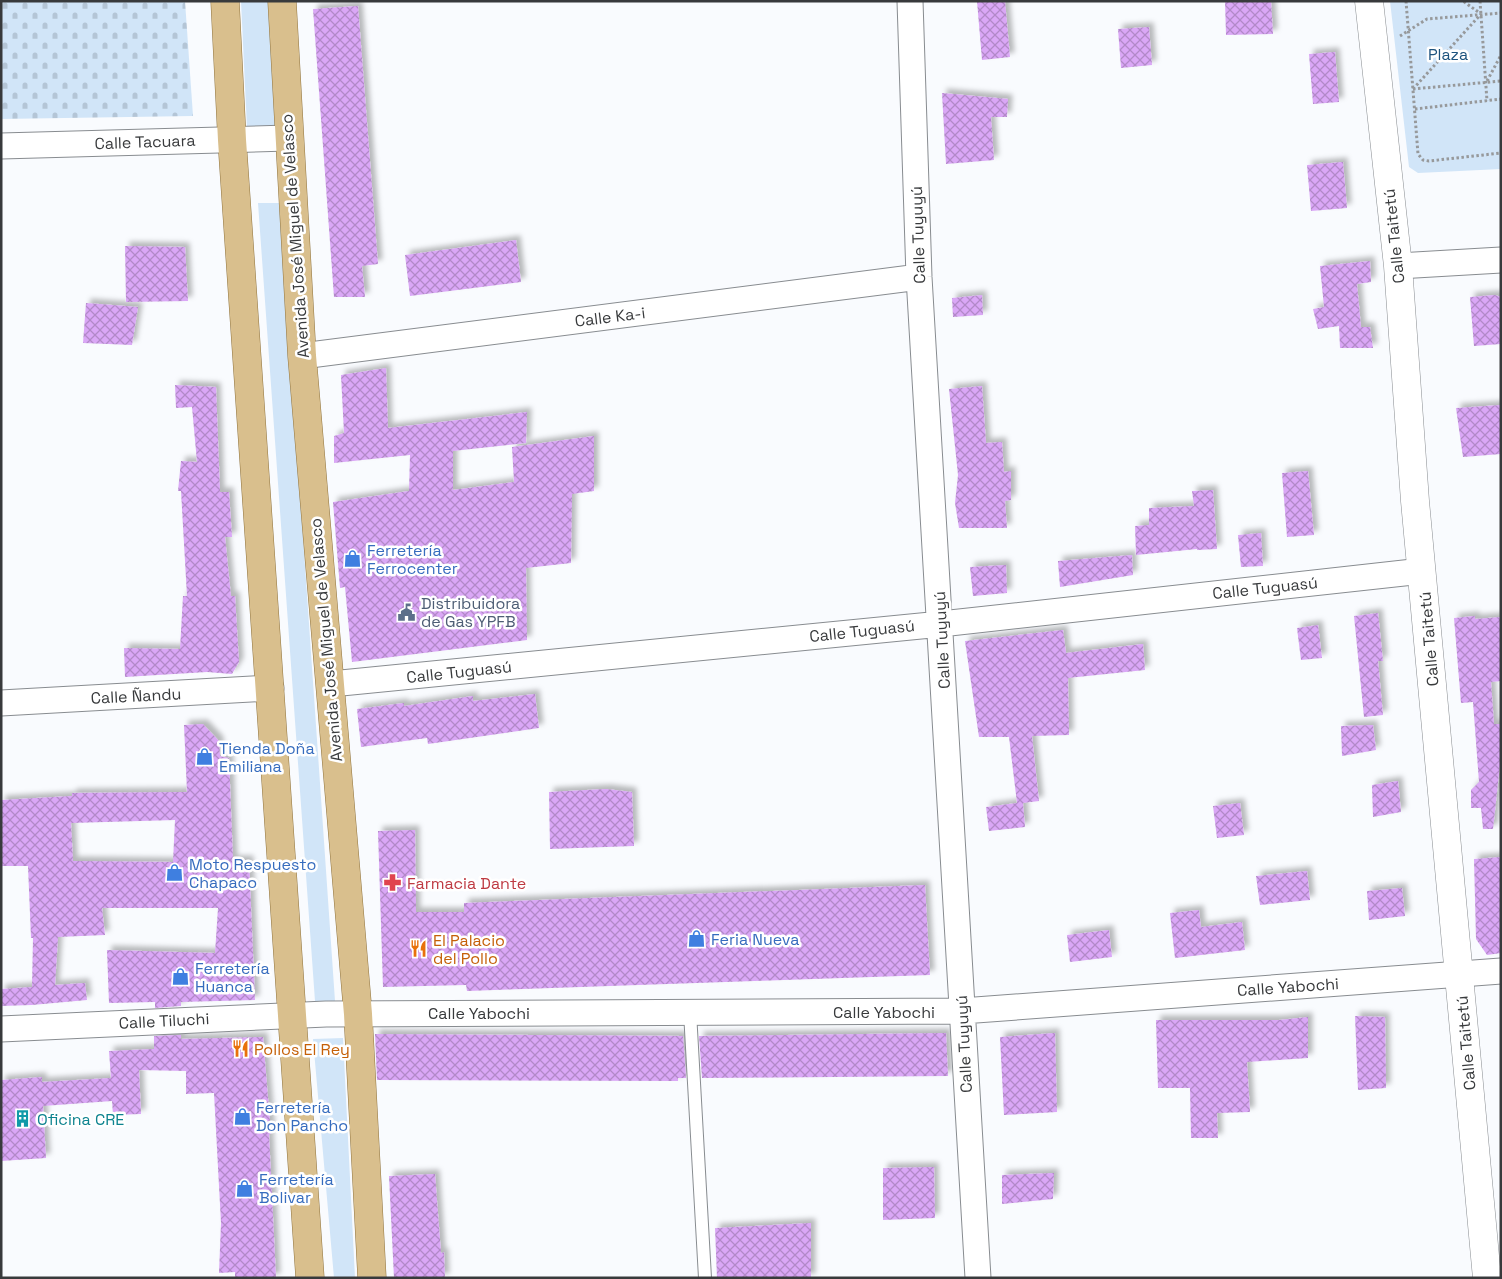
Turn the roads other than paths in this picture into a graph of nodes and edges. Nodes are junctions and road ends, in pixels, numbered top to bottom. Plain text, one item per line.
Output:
1 (225, 1) edge
2 (282, 1) edge
3 (910, 1) edge
4 (1369, 1) edge
5 (288, 138) junction
6 (232, 140) junction
7 (1, 146) edge
8 (1501, 260) edge
9 (1398, 266) junction
10 (919, 278) junction
11 (302, 356) junction
12 (1422, 571) junction
13 (941, 624) junction
14 (331, 684) junction
15 (271, 688) junction
16 (1, 703) edge
17 (1501, 971) edge
18 (1460, 974) junction
19 (962, 1011) junction
20 (690, 1012) junction
21 (326, 1014) joint
22 (358, 1014) junction
23 (292, 1015) junction
24 (1, 1029) edge
25 (310, 1278) edge
26 (372, 1278) edge
27 (705, 1278) edge
28 (978, 1278) edge
29 (1487, 1278) edge

1 - 6 main road
2 - 5 main road, Avenida José Miguel de Velasco
3 - 10 street, Calle Tuyuyú
4 - 9 street, Calle Taitetú
5 - 6 street, Calle Tacuara
5 - 11 main road, Avenida José Miguel de Velasco
6 - 7 street, Calle Tacuara
6 - 15 main road
8 - 9 street
9 - 12 street, Calle Taitetú
10 - 11 street, Calle Ka-i
10 - 13 street, Calle Tuyuyú
11 - 14 main road, Avenida José Miguel de Velasco
12 - 13 street, Calle Tuguasú
12 - 18 street, Calle Taitetú
13 - 14 street, Calle Tuguasú
13 - 19 street, Calle Tuyuyú
14 - 22 main road, Avenida José Miguel de Velasco
15 - 16 street, Calle Ñandu
15 - 23 main road
17 - 18 street, Calle Yabochi
18 - 19 street, Calle Yabochi
18 - 29 street, Calle Taitetú
19 - 20 street, Calle Yabochi
19 - 28 street, Calle Tuyuyú
20 - 22 street, Calle Yabochi
20 - 27 lane
21 - 22 street, Calle Yabochi
21 - 23 street, Calle Tiluchi
22 - 26 main road, Avenida José Miguel de Velasco
23 - 24 street, Calle Tiluchi
23 - 25 main road

